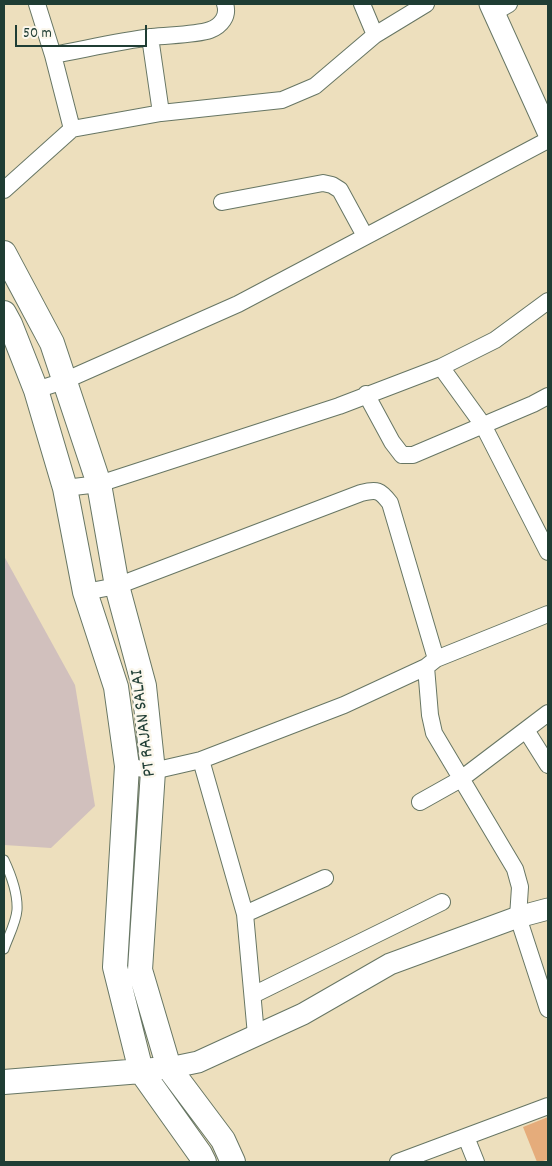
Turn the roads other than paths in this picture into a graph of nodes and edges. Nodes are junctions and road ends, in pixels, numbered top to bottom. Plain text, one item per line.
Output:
1 (37, 4) edge
2 (226, 4) edge
3 (362, 4) edge
4 (426, 4) edge
5 (498, 6) edge
6 (375, 35) junction
7 (150, 37) junction
8 (53, 55) junction
9 (161, 113) junction
10 (72, 129) junction
11 (548, 132) edge
12 (548, 140) edge
13 (4, 190) edge
14 (222, 202) dead end
15 (365, 236) junction
16 (4, 253) edge
17 (548, 301) edge
18 (4, 313) edge
19 (441, 367) junction
20 (64, 381) junction
21 (36, 390) junction
22 (366, 394) junction
23 (548, 396) edge
24 (483, 425) junction
25 (99, 484) junction
26 (66, 488) junction
27 (548, 552) edge
28 (118, 586) junction
29 (85, 592) junction
30 (548, 614) edge
31 (431, 663) junction
32 (548, 713) edge
33 (526, 730) junction
34 (201, 760) junction
35 (548, 765) edge
36 (127, 766) junction
37 (153, 771) junction
38 (461, 778) junction
39 (420, 802) dead end
40 (4, 860) edge
41 (326, 878) dead end
42 (442, 902) dead end
43 (548, 909) edge
44 (245, 914) junction
45 (518, 918) junction
46 (4, 949) edge
47 (253, 995) junction
48 (548, 1009) edge
49 (256, 1035) junction
50 (169, 1068) junction
51 (140, 1071) junction
52 (4, 1082) edge
53 (548, 1106) edge
54 (466, 1137) junction
55 (204, 1162) edge
56 (233, 1162) edge
57 (398, 1162) edge
58 (476, 1162) edge

1 - 8 street
2 - 7 street
3 - 6 street
4 - 6 street
5 - 11 street
6 - 9 street
7 - 8 street
7 - 9 street
8 - 10 street
9 - 10 street
10 - 13 street
12 - 15 street
14 - 15 street
15 - 20 street
16 - 20 main road, PT RAJAN SALAI
17 - 19 street
18 - 21 main road, PT RAJAN SALAI
19 - 22 street
19 - 24 street
20 - 21 street
20 - 25 main road, PT RAJAN SALAI
21 - 26 main road, PT RAJAN SALAI
22 - 24 street
22 - 25 street
23 - 24 street
24 - 27 street
25 - 26 street
25 - 28 main road, PT RAJAN SALAI
26 - 29 main road, PT RAJAN SALAI
28 - 29 street
28 - 31 street
28 - 37 main road, PT RAJAN SALAI
29 - 36 main road, PT RAJAN SALAI
30 - 31 street
31 - 34 street
31 - 38 street
32 - 33 street
33 - 35 street
33 - 38 street
34 - 37 street
34 - 44 street
36 - 37 street
36 - 51 main road, PT RAJAN SALAI
37 - 50 main road, PT RAJAN SALAI
38 - 39 street
38 - 45 street
40 - 46 lane
41 - 44 street
42 - 47 street
43 - 45 street
44 - 47 street
45 - 48 street
45 - 49 street
47 - 49 street
49 - 50 street
50 - 51 main road
50 - 56 main road, PT RAJAN SALAI
51 - 52 main road
51 - 55 main road, PT RAJAN SALAI
53 - 54 street
54 - 57 street
54 - 58 street

